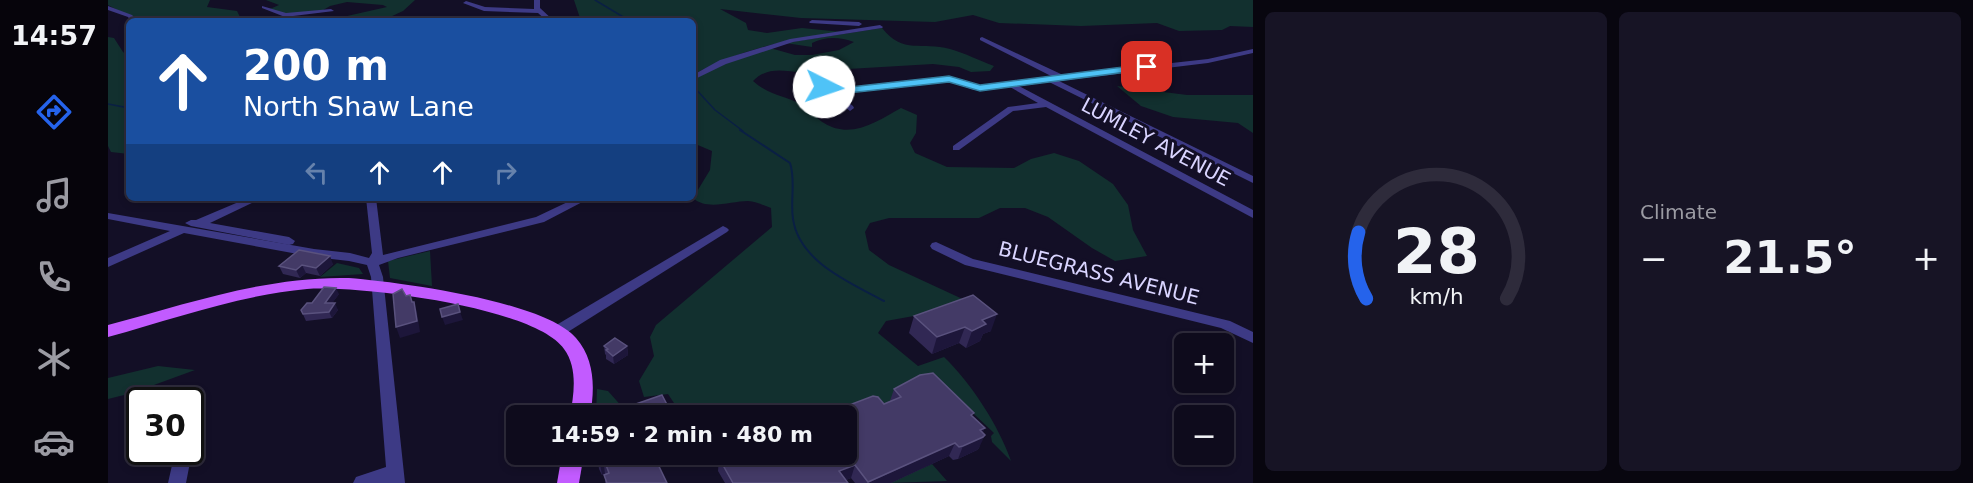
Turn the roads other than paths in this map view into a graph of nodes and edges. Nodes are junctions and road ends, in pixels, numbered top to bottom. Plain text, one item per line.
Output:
1 (537, 0) edge
2 (466, 3) dead end
3 (264, 7) dead end
4 (108, 8) edge
5 (331, 11) dead end
6 (539, 11) junction
7 (312, 14) junction
8 (132, 18) edge
9 (283, 18) edge
10 (300, 18) edge
11 (547, 18) edge
12 (812, 22) dead end
13 (982, 39) dead end
14 (1253, 51) edge
15 (696, 76) edge
16 (1060, 77) junction
17 (1049, 79) junction
18 (820, 84) dead end
19 (1010, 84) junction
20 (830, 92) junction
21 (1047, 104) junction
22 (850, 108) dead end
23 (956, 148) dead end
24 (1253, 180) edge
25 (250, 201) edge
26 (371, 201) edge
27 (579, 201) edge
28 (108, 209) edge
29 (1253, 214) edge
30 (108, 216) edge
31 (196, 224) junction
32 (181, 230) junction
33 (723, 230) dead end
34 (936, 246) dead end
35 (350, 257) junction
36 (108, 263) edge
37 (372, 263) junction
38 (376, 286) junction
39 (108, 331) edge
40 (558, 331) junction
41 (1253, 338) edge
42 (581, 405) edge
43 (180, 465) edge
44 (571, 465) edge
45 (396, 478) edge
46 (177, 483) edge
47 (362, 483) edge
48 (568, 483) edge

1 - 6 street
2 - 6 street
3 - 9 street
4 - 8 street
5 - 7 street
6 - 11 street
7 - 9 street
7 - 10 street
12 - 15 street
13 - 16 street
14 - 16 street
16 - 17 street
17 - 19 street
17 - 24 street
18 - 20 street
19 - 20 street
19 - 21 street, LUMLEY AVENUE
20 - 22 street
21 - 23 street
21 - 29 street, LUMLEY AVENUE
25 - 31 street
26 - 37 street
27 - 37 street
28 - 31 street
30 - 32 street
31 - 32 street
31 - 35 street
32 - 35 street
32 - 36 street
33 - 40 street
34 - 41 street, BLUEGRASS AVENUE
35 - 37 street
37 - 38 street
38 - 39 main road
38 - 40 main road
38 - 45 street
40 - 42 main road
43 - 46 street
44 - 48 main road
45 - 47 street

